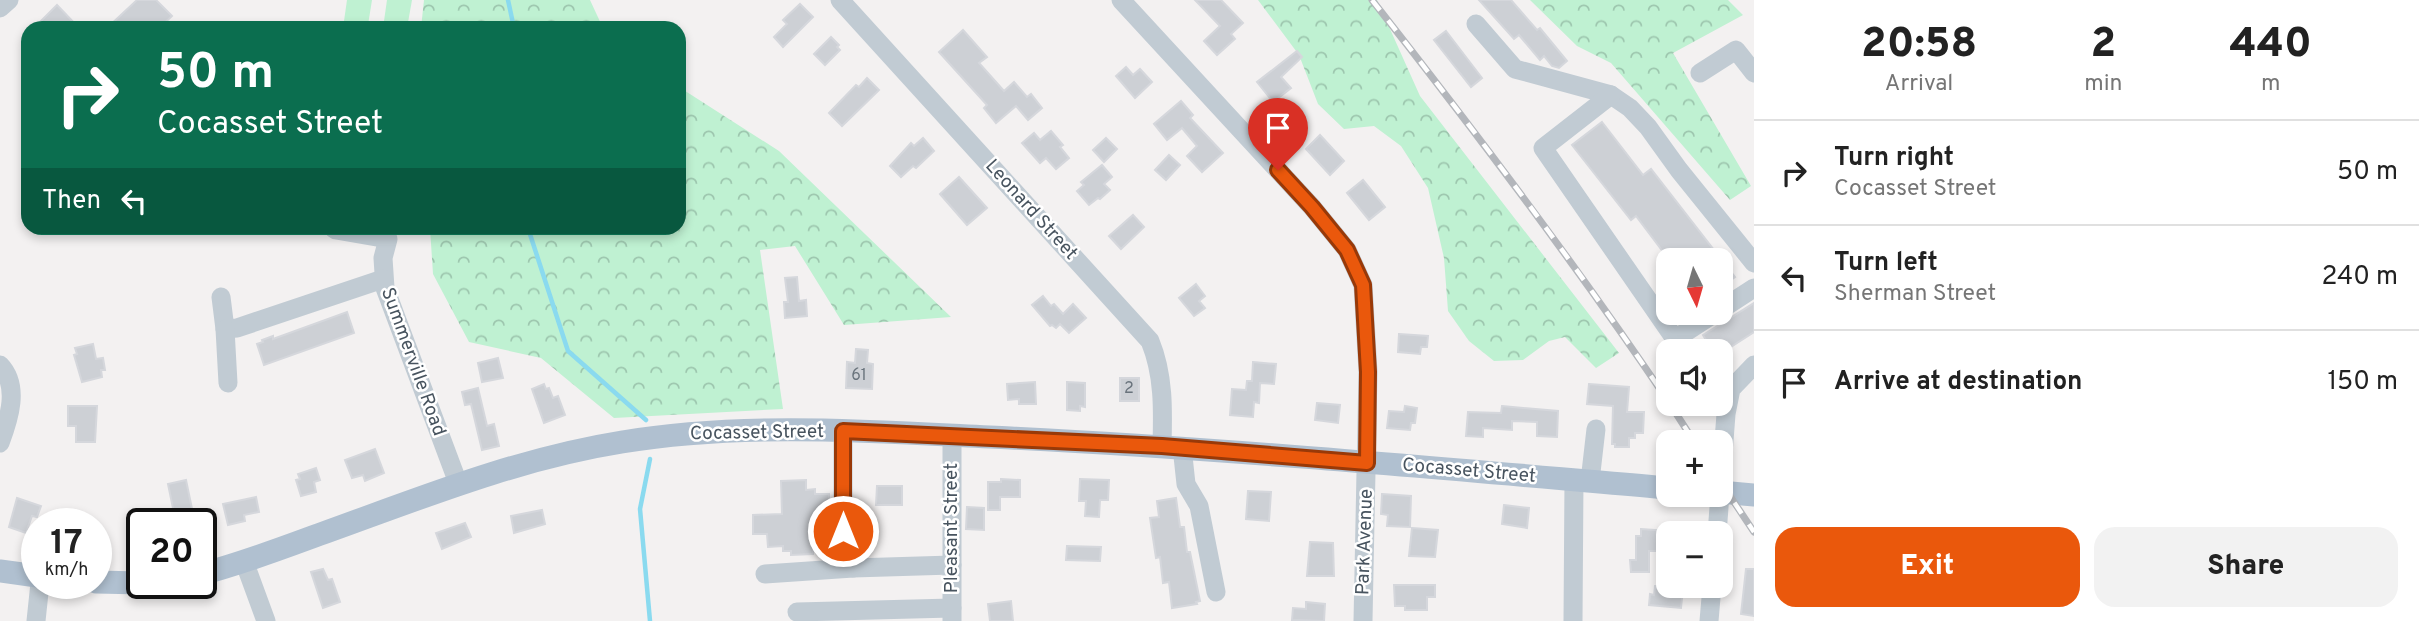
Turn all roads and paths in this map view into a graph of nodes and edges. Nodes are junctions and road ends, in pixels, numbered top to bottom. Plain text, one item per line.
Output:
1 (9, 0) edge
2 (840, 0) edge
3 (1121, 0) edge
4 (0, 8) edge
5 (1476, 24) dead end
6 (1700, 73) dead end
7 (1754, 73) edge
8 (1611, 95) junction
9 (365, 235) edge
10 (1754, 263) edge
11 (383, 279) junction
12 (1754, 288) edge
13 (221, 297) dead end
14 (1733, 302) edge
15 (1700, 326) edge
16 (225, 329) junction
17 (1675, 339) edge
18 (1686, 339) edge
19 (0, 365) edge
20 (1754, 365) edge
21 (228, 383) dead end
22 (1733, 386) edge
23 (1595, 429) dead end
24 (843, 431) junction
25 (952, 435) junction
26 (0, 443) edge
27 (1172, 447) junction
28 (1367, 463) junction
29 (1582, 480) junction
30 (458, 484) junction
31 (1656, 487) edge
32 (1733, 493) edge
33 (1754, 495) edge
34 (244, 561) junction
35 (952, 565) junction
36 (852, 568) junction
37 (217, 569) edge
38 (0, 571) edge
39 (21, 574) edge
40 (765, 574) dead end
41 (1216, 592) dead end
42 (1711, 598) edge
43 (38, 599) edge
44 (797, 612) dead end
45 (952, 615) edge
46 (36, 621) edge
47 (266, 621) edge
48 (1363, 621) edge
49 (1573, 621) edge
50 (1709, 621) edge

1 - 4 street
2 - 27 street, Leonard Street
3 - 28 street, Park Avenue
5 - 8 street
6 - 7 street
8 - 10 street
8 - 17 street
9 - 11 street, Summerville Road
11 - 16 street
11 - 30 street, Summerville Road
12 - 14 street
13 - 16 street
15 - 18 street
16 - 21 street
19 - 26 street
20 - 22 street
23 - 29 street
24 - 25 main road, Cocasset Street
24 - 30 main road, Cocasset Street
24 - 36 street
25 - 27 main road, Cocasset Street
25 - 35 street, Pleasant Street
27 - 28 main road, Cocasset Street
27 - 41 street, Leonard Street
28 - 29 main road, Cocasset Street
28 - 48 street, Park Avenue
29 - 31 main road, Cocasset Street
29 - 49 street
30 - 34 main road, Cocasset Street
32 - 33 main road
34 - 37 main road, Cocasset Street
34 - 47 street
35 - 36 street
35 - 45 street, Pleasant Street
36 - 40 street
38 - 39 main road
42 - 50 street
43 - 46 street
44 - 45 street

